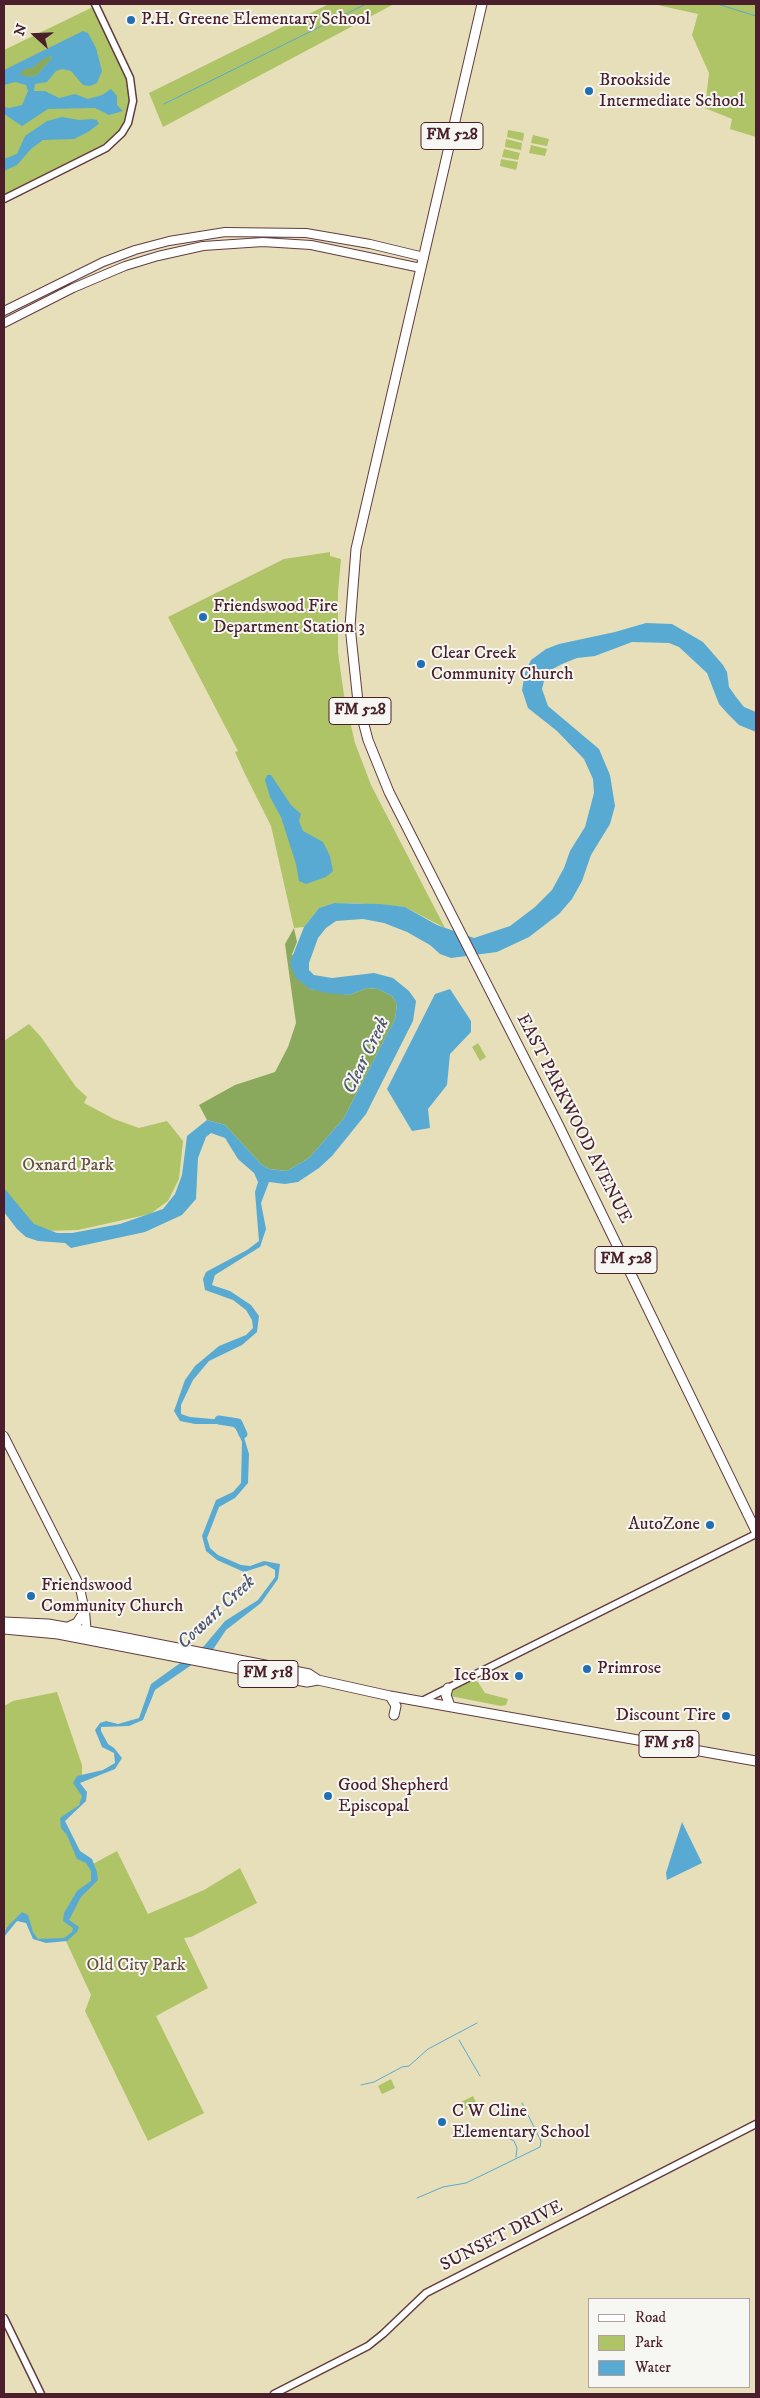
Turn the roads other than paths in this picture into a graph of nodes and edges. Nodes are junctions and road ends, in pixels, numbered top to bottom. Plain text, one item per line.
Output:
1 (95, 4) edge
2 (482, 4) edge
3 (4, 199) edge
4 (283, 232) junction
5 (283, 243) junction
6 (370, 244) junction
7 (367, 256) junction
8 (424, 257) junction
9 (421, 268) junction
10 (4, 311) edge
11 (4, 323) edge
12 (4, 1436) edge
13 (756, 1532) edge
14 (86, 1611) junction
15 (4, 1622) edge
16 (67, 1627) junction
17 (4, 1629) edge
18 (87, 1635) junction
19 (318, 1680) junction
20 (448, 1688) junction
21 (390, 1696) junction
22 (421, 1701) junction
23 (450, 1706) junction
24 (394, 1715) dead end
25 (756, 1761) edge
26 (756, 2124) edge
27 (4, 2318) edge
28 (41, 2394) edge
29 (274, 2394) edge

1 - 3 street
2 - 8 main road, FM 528
4 - 5 main road
4 - 6 main road
4 - 10 main road
5 - 7 main road
5 - 11 main road
6 - 7 main road
6 - 8 main road
7 - 9 main road
8 - 9 main road, FM 528
9 - 13 main road, EAST PARKWOOD AVENUE / FM 528
12 - 14 main road
13 - 20 street
14 - 16 main road
14 - 18 main road
15 - 16 main road, FM 518
16 - 18 main road, FM 518
17 - 18 main road, FM 518
18 - 19 main road, FM 518
18 - 19 main road, FM 518
19 - 21 main road, FM 518
20 - 22 street
20 - 23 main road
21 - 22 main road, FM 518
21 - 24 main road
22 - 23 main road, FM 518
23 - 25 main road, FM 518
26 - 29 street, SUNSET DRIVE
27 - 28 street

